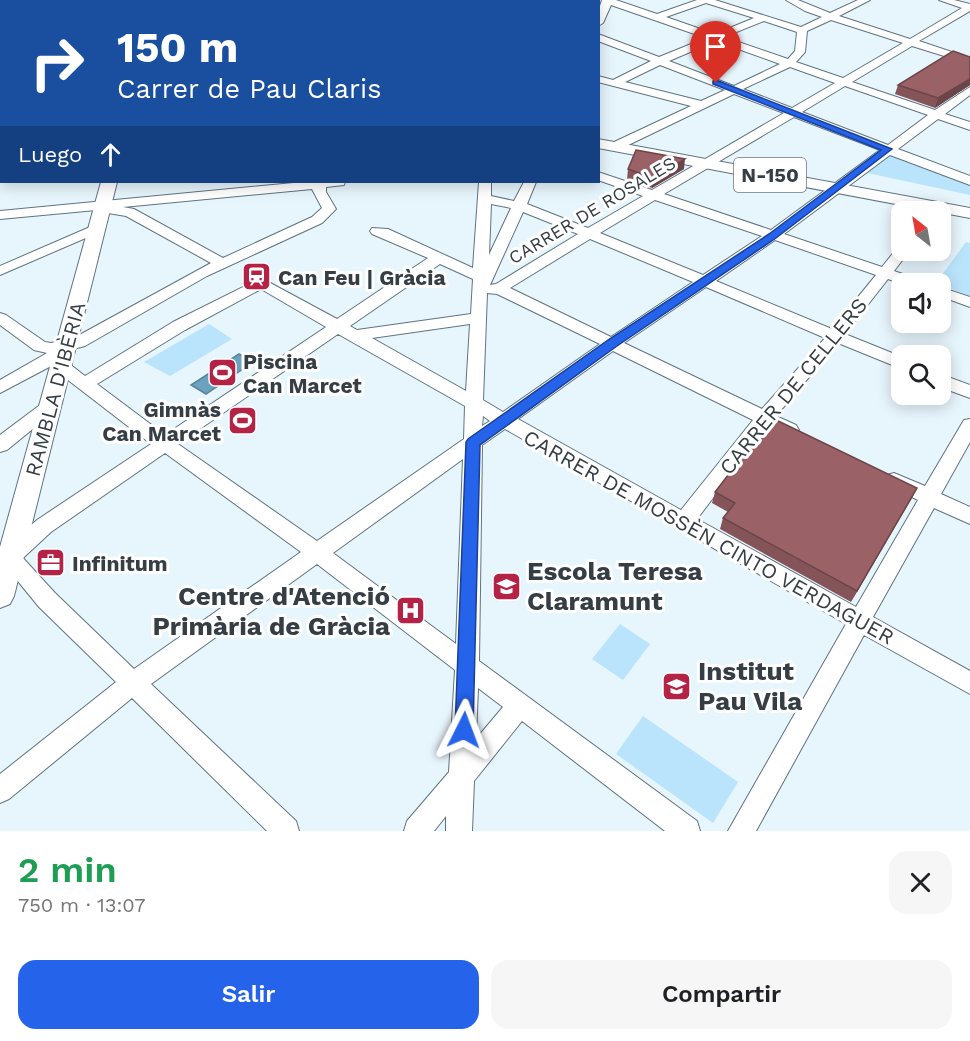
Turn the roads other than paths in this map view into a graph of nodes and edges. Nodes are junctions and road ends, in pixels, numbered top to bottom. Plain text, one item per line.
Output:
1 (608, 0) edge
2 (706, 0) edge
3 (791, 0) edge
4 (865, 0) edge
5 (944, 0) edge
6 (970, 7) edge
7 (833, 16) junction
8 (659, 17) junction
9 (600, 18) edge
10 (764, 18) junction
11 (802, 30) junction
12 (600, 38) edge
13 (717, 38) junction
14 (912, 42) junction
15 (659, 61) junction
16 (970, 61) edge
17 (790, 63) junction
18 (600, 79) edge
19 (843, 82) junction
20 (615, 83) junction
21 (734, 90) junction
22 (970, 90) edge
23 (702, 105) junction
24 (792, 112) junction
25 (936, 115) junction
26 (970, 126) edge
27 (600, 143) edge
28 (616, 146) junction
29 (888, 149) junction
30 (705, 163) junction
31 (600, 177) edge
32 (970, 181) edge
33 (109, 183) edge
34 (301, 183) edge
35 (320, 183) edge
36 (485, 183) edge
37 (530, 183) edge
38 (227, 187) edge
39 (836, 188) junction
40 (655, 195) junction
41 (483, 199) junction
42 (897, 201) edge
43 (520, 206) junction
44 (951, 211) edge
45 (970, 213) edge
46 (101, 214) junction
47 (0, 215) edge
48 (377, 231) dead end
49 (589, 233) junction
50 (772, 236) junction
51 (437, 259) junction
52 (895, 261) edge
53 (223, 264) junction
54 (0, 271) edge
55 (887, 273) junction
56 (891, 274) edge
57 (704, 282) junction
58 (480, 284) junction
59 (500, 289) junction
60 (951, 295) edge
61 (970, 302) edge
62 (0, 318) edge
63 (477, 318) junction
64 (336, 327) junction
65 (352, 336) junction
66 (835, 336) junction
67 (613, 343) junction
68 (64, 356) junction
69 (891, 359) edge
70 (86, 383) junction
71 (951, 384) edge
72 (0, 387) edge
73 (970, 392) edge
74 (474, 403) junction
75 (50, 406) junction
76 (764, 418) junction
77 (504, 421) junction
78 (970, 425) edge
79 (805, 437) edge
80 (473, 442) junction
81 (0, 445) edge
82 (166, 445) junction
83 (878, 472) edge
84 (929, 497) junction
85 (970, 516) edge
86 (684, 523) junction
87 (316, 552) junction
88 (5, 560) edge
89 (0, 596) edge
90 (860, 622) junction
91 (467, 665) junction
92 (133, 683) junction
93 (970, 683) edge
94 (519, 706) junction
95 (462, 774) junction
96 (0, 790) edge
97 (286, 831) edge
98 (417, 831) edge
99 (459, 831) edge
100 (687, 831) edge
101 (741, 831) edge

1 - 8 street
1 - 9 street
2 - 8 street
2 - 10 street
3 - 7 street
4 - 7 street
5 - 6 street
6 - 14 street, CARRER DE ROSALES
7 - 11 street
7 - 14 street
8 - 13 street
10 - 11 street
10 - 13 street
11 - 17 street
12 - 15 street
13 - 15 street
13 - 17 street
14 - 16 street
14 - 19 street, CARRER DE ROSALES
15 - 20 street
15 - 21 street
17 - 19 street
17 - 21 street
18 - 20 street
19 - 24 street, CARRER DE ROSALES
19 - 25 street
20 - 23 street
21 - 23 street
21 - 24 street
22 - 25 street
23 - 28 street
24 - 29 street
24 - 30 street, CARRER DE ROSALES
25 - 26 street
25 - 29 street
27 - 28 main road, N-150
28 - 30 main road, N-150
29 - 32 street
29 - 39 street
30 - 39 main road, N-150
30 - 40 street, CARRER DE ROSALES
31 - 40 street
33 - 46 main road, RAMBLA D'IBÈRIA
34 - 38 street
35 - 53 street
36 - 41 street
37 - 43 street
38 - 46 street
39 - 42 main road, N-150
39 - 50 street
40 - 49 street, CARRER DE ROSALES
40 - 50 street
41 - 43 street
41 - 58 street
43 - 49 street
43 - 58 street
44 - 45 main road, N-150
46 - 47 street
46 - 53 street
46 - 54 street
46 - 68 main road, RAMBLA D'IBÈRIA
48 - 51 street
49 - 57 street
49 - 59 street, CARRER DE ROSALES
50 - 55 street
50 - 57 street
51 - 58 street
51 - 64 street
52 - 55 street, CARRER DE CELLERS
53 - 68 street
55 - 56 street
55 - 66 street, CARRER DE CELLERS
57 - 66 street
57 - 67 street
58 - 59 street
58 - 63 street
59 - 67 street
60 - 61 street
62 - 68 street
63 - 65 street
63 - 74 street
64 - 65 street, CARRER DE MOSSÈN CINTO VERDAGUER
64 - 70 street, CARRER DE MOSSÈN CINTO VERDAGUER
64 - 82 street
65 - 74 street, CARRER DE MOSSÈN CINTO VERDAGUER
66 - 69 street
66 - 76 street, CARRER DE CELLERS
67 - 76 street
67 - 77 street
68 - 70 street
68 - 72 street
68 - 75 main road, RAMBLA D'IBÈRIA
70 - 82 street
71 - 73 street
74 - 77 street, CARRER DE MOSSÈN CINTO VERDAGUER
74 - 80 street
75 - 81 street
75 - 88 main road, RAMBLA D'IBÈRIA
76 - 79 street
76 - 86 street, CARRER DE CELLERS
77 - 80 street
77 - 86 street, CARRER DE MOSSÈN CINTO VERDAGUER
78 - 84 street
80 - 87 street
80 - 91 street
82 - 87 street
82 - 88 street
83 - 84 street
84 - 85 street
84 - 90 street
86 - 90 street, CARRER DE MOSSÈN CINTO VERDAGUER
87 - 91 street
87 - 92 street
88 - 89 main road, RAMBLA D'IBÈRIA
88 - 92 street
90 - 93 street, CARRER DE MOSSÈN CINTO VERDAGUER
90 - 101 street
91 - 94 street
91 - 95 street
92 - 96 street
92 - 97 street
94 - 95 street
94 - 100 street
95 - 98 street
95 - 99 street

